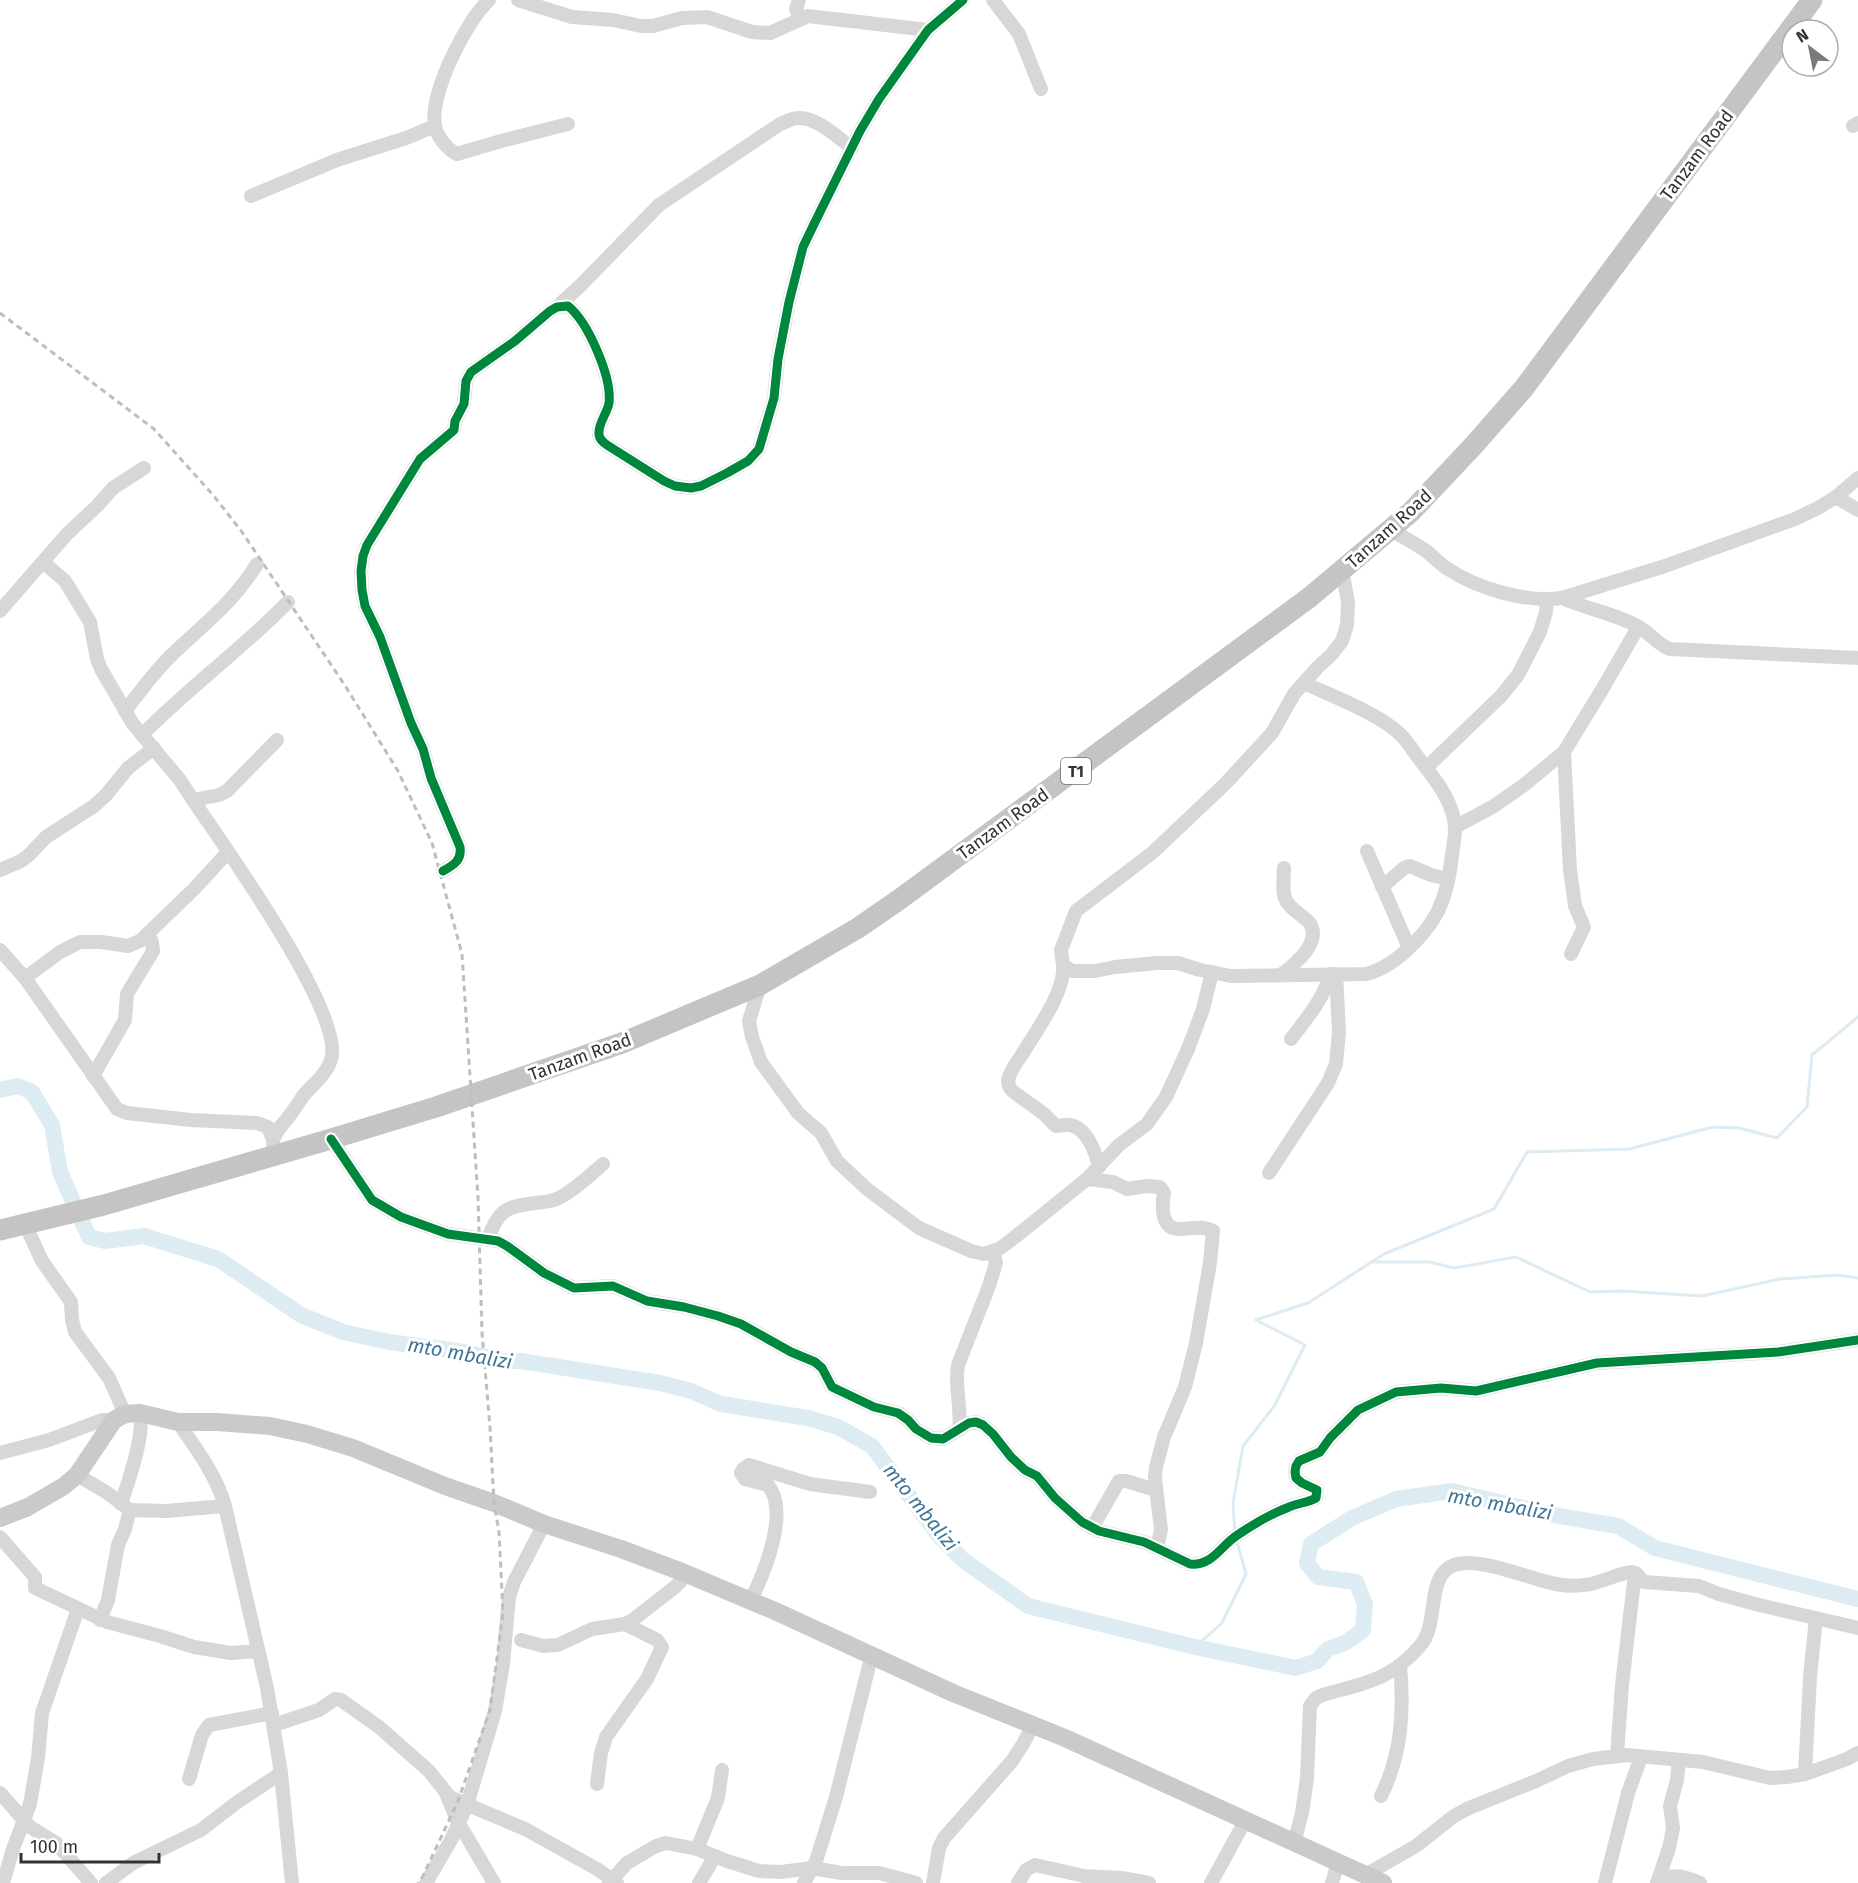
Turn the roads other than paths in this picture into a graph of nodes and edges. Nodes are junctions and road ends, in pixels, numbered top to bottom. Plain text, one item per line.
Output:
1 (489, 0) edge
2 (518, 0) edge
3 (799, 0) edge
4 (963, 0) edge
5 (993, 0) edge
6 (1812, 0) edge
7 (800, 19) junction
8 (928, 30) junction
9 (1041, 89) dead end
10 (568, 124) dead end
11 (435, 126) junction
12 (852, 148) junction
13 (251, 196) dead end
14 (557, 307) junction
15 (144, 468) dead end
16 (1858, 478) edge
17 (1836, 497) junction
18 (1858, 510) edge
19 (1391, 530) junction
20 (43, 562) junction
21 (257, 564) dead end
22 (1342, 570) junction
23 (1562, 598) junction
24 (1547, 600) junction
25 (288, 602) dead end
26 (0, 611) edge
27 (1639, 627) junction
28 (1858, 658) edge
29 (1304, 683) junction
30 (125, 711) junction
31 (142, 735) junction
32 (277, 740) dead end
33 (154, 748) junction
34 (1564, 752) junction
35 (1426, 768) junction
36 (193, 800) junction
37 (1455, 827) junction
38 (1367, 851) dead end
39 (228, 852) junction
40 (1284, 868) dead end
41 (0, 870) edge
42 (443, 871) dead end
43 (1448, 879) junction
44 (1382, 887) junction
45 (148, 933) junction
46 (1409, 948) junction
47 (0, 950) edge
48 (1571, 954) dead end
49 (1063, 965) junction
50 (1212, 972) junction
51 (1333, 974) junction
52 (1281, 975) junction
53 (25, 978) junction
54 (760, 985) junction
55 (1291, 1039) dead end
56 (93, 1076) junction
57 (331, 1139) junction
58 (274, 1148) junction
59 (603, 1164) dead end
60 (1099, 1167) junction
61 (1269, 1173) dead end
62 (1087, 1179) junction
63 (25, 1224) junction
64 (0, 1230) edge
65 (488, 1239) junction
66 (993, 1251) junction
67 (1858, 1340) edge
68 (126, 1416) junction
69 (178, 1422) junction
70 (959, 1430) junction
71 (0, 1453) edge
72 (77, 1475) junction
73 (1156, 1490) junction
74 (870, 1492) dead end
75 (225, 1506) junction
76 (125, 1507) junction
77 (0, 1518) edge
78 (544, 1524) junction
79 (1092, 1528) junction
80 (0, 1537) edge
81 (1157, 1547) junction
82 (682, 1572) junction
83 (1635, 1573) junction
84 (751, 1600) junction
85 (78, 1609) junction
86 (1816, 1618) junction
87 (100, 1620) junction
88 (625, 1624) junction
89 (1858, 1628) edge
90 (521, 1640) dead end
91 (258, 1651) junction
92 (872, 1654) junction
93 (1400, 1665) junction
94 (273, 1719) junction
95 (1033, 1725) junction
96 (1858, 1753) edge
97 (1617, 1755) junction
98 (1641, 1757) junction
99 (1679, 1760) junction
100 (723, 1770) dead end
101 (281, 1773) junction
102 (1805, 1774) junction
103 (189, 1779) dead end
104 (597, 1784) dead end
105 (445, 1791) junction
106 (0, 1793) edge
107 (1381, 1796) dead end
108 (467, 1805) junction
109 (1245, 1821) junction
110 (24, 1822) junction
111 (459, 1824) junction
112 (1294, 1843) junction
113 (697, 1849) junction
114 (715, 1856) junction
115 (1338, 1863) junction
116 (812, 1868) junction
117 (1365, 1875) junction
118 (889, 1879) edge
119 (613, 1882) edge
120 (3, 1883) edge
121 (91, 1883) edge
122 (106, 1883) edge
123 (292, 1883) edge
124 (426, 1883) edge
125 (494, 1883) edge
126 (699, 1883) edge
127 (804, 1883) edge
128 (916, 1883) edge
129 (933, 1883) edge
130 (1017, 1883) edge
131 (1149, 1883) edge
132 (1211, 1883) edge
133 (1332, 1883) edge
134 (1383, 1883) edge
135 (1605, 1883) edge
136 (1657, 1883) edge
137 (1700, 1883) edge

1 - 11 street
2 - 7 street
3 - 7 street
4 - 8 street
5 - 9 street
6 - 19 highway, Tanzam Road / T1
7 - 8 street
8 - 12 street
10 - 11 street
11 - 13 street
12 - 14 street
12 - 14 street
14 - 42 street
15 - 20 street
16 - 17 street
17 - 18 street
17 - 23 street
19 - 22 highway, Tanzam Road / T1
19 - 24 street
20 - 26 street
20 - 30 street
21 - 30 street
22 - 29 street
22 - 54 highway, Tanzam Road / T1
23 - 24 street
23 - 27 street
24 - 35 street
25 - 31 street
27 - 28 street
27 - 34 street
29 - 35 street
29 - 49 street
30 - 31 street
31 - 33 street
32 - 36 street
33 - 36 street
33 - 41 street
34 - 37 street
34 - 48 street
35 - 37 street
36 - 39 street
37 - 43 street
38 - 44 street
39 - 45 street
39 - 58 street
40 - 52 street
43 - 44 street
43 - 46 street
44 - 46 street
45 - 53 street
45 - 56 street
46 - 51 street
47 - 53 street
49 - 50 street
49 - 60 street
50 - 52 street
50 - 60 street
51 - 52 street
51 - 55 street
51 - 61 street
53 - 56 street
54 - 57 highway, Tanzam Road / T1
54 - 66 street
56 - 58 street
57 - 58 highway, Tanzam Road / T1
57 - 65 street
58 - 63 highway, Tanzam Road / T1
59 - 65 street
60 - 62 street
62 - 66 street
62 - 73 street
63 - 64 highway, T1
63 - 68 street
65 - 70 street
66 - 70 street
67 - 81 street
68 - 69 main road
68 - 71 street
68 - 72 main road
68 - 76 street
69 - 75 street
69 - 78 main road
70 - 79 street
72 - 76 street
72 - 77 main road
73 - 79 street
73 - 81 street
74 - 84 street
75 - 76 street
75 - 91 street
76 - 87 street
78 - 82 main road
78 - 108 street
79 - 81 street
80 - 85 street
82 - 84 main road
82 - 88 street
83 - 86 street
83 - 93 street
83 - 97 street
84 - 92 main road
85 - 87 street
85 - 110 street
86 - 89 street
86 - 102 street
87 - 91 street
88 - 90 street
88 - 104 street
91 - 94 street
92 - 95 main road
92 - 116 street
93 - 107 street
93 - 112 street
94 - 101 street
94 - 103 street
94 - 105 street
95 - 109 main road
95 - 129 street
96 - 102 street
97 - 98 street
97 - 117 street
98 - 99 street
98 - 135 street
99 - 102 street
99 - 136 street
100 - 113 street
101 - 122 street
101 - 123 street
105 - 108 street
105 - 111 street
106 - 110 street
108 - 111 street
108 - 119 street
109 - 112 main road
109 - 132 street
110 - 120 street
110 - 121 street
111 - 124 street
111 - 125 street
112 - 115 main road
113 - 114 street
113 - 119 street
114 - 116 street
114 - 126 street
115 - 117 main road
115 - 133 street
116 - 118 street
116 - 127 street
117 - 134 main road
118 - 128 street
130 - 131 street
136 - 137 street

